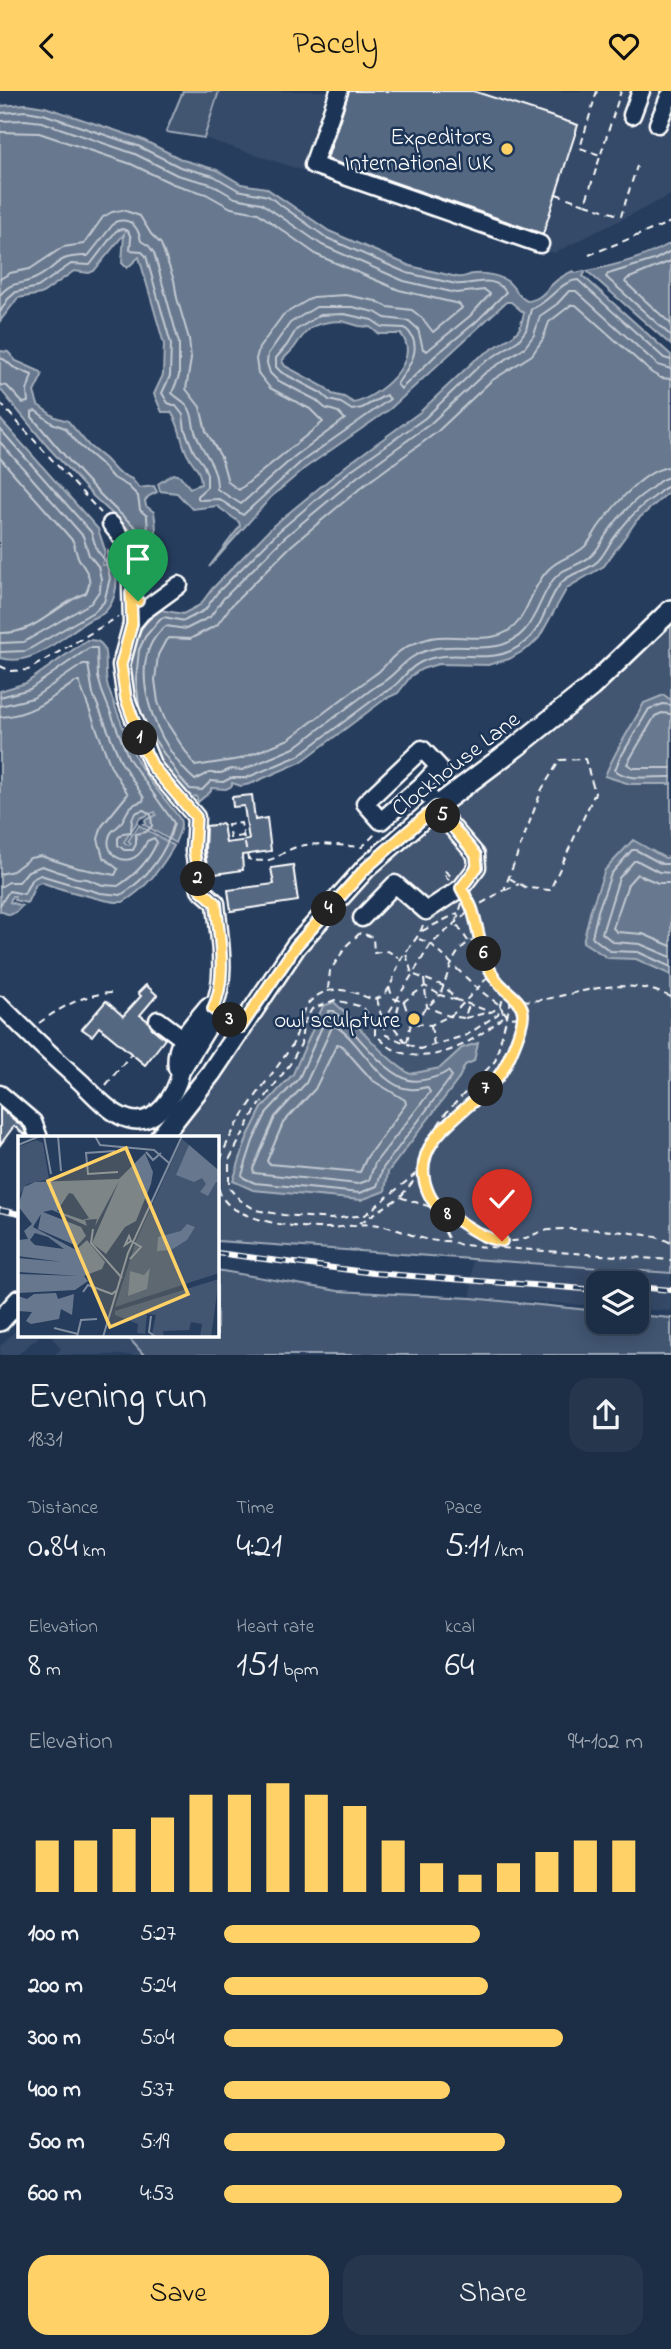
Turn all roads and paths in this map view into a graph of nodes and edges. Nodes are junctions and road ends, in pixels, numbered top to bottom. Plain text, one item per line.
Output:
1 (339, 91) edge
2 (597, 91) edge
3 (621, 91) edge
4 (641, 91) edge
5 (666, 95) edge
6 (632, 115) dead end
7 (658, 124) dead end
8 (601, 155) junction
9 (637, 166) dead end
10 (556, 194) dead end
11 (585, 204) junction
12 (671, 222) edge
13 (540, 244) dead end
14 (589, 255) dead end
15 (0, 403) edge
16 (111, 524) joint
17 (179, 585) dead end
18 (131, 593) junction
19 (152, 605) junction
20 (671, 610) edge
21 (127, 618) junction
22 (0, 666) edge
23 (422, 785) junction
24 (436, 807) junction
25 (381, 821) junction
26 (243, 836) junction
27 (443, 873) dead end
28 (509, 878) junction
29 (458, 883) dead end
30 (519, 884) junction
31 (504, 890) junction
32 (472, 909) junction
33 (426, 911) junction
34 (459, 913) junction
35 (362, 918) dead end
36 (456, 923) junction
37 (421, 931) junction
38 (418, 939) junction
39 (480, 939) junction
40 (468, 940) junction
41 (431, 944) junction
42 (405, 952) junction
43 (401, 959) junction
44 (453, 963) junction
45 (492, 973) junction
46 (412, 974) junction
47 (424, 978) junction
48 (389, 986) junction
49 (425, 986) junction
50 (444, 986) junction
51 (478, 989) junction
52 (328, 991) junction
53 (506, 992) junction
54 (112, 993) dead end
55 (440, 995) junction
56 (512, 997) junction
57 (671, 997) edge
58 (377, 998) junction
59 (397, 998) junction
60 (457, 1000) junction
61 (518, 1000) junction
62 (404, 1002) junction
63 (466, 1003) junction
64 (0, 1005) edge
65 (501, 1006) junction
66 (427, 1007) junction
67 (475, 1007) junction
68 (213, 1009) junction
69 (491, 1012) junction
70 (449, 1016) junction
71 (523, 1017) junction
72 (464, 1018) junction
73 (508, 1018) junction
74 (158, 1020) dead end
75 (383, 1022) junction
76 (411, 1023) junction
77 (431, 1025) junction
78 (241, 1027) junction
79 (28, 1034) junction
80 (182, 1038) junction
81 (407, 1044) junction
82 (434, 1045) junction
83 (131, 1054) dead end
84 (181, 1071) junction
85 (0, 1094) edge
86 (97, 1098) junction
87 (38, 1136) edge
88 (162, 1136) edge
89 (219, 1169) edge
90 (422, 1171) junction
91 (219, 1192) edge
92 (400, 1197) junction
93 (438, 1210) junction
94 (359, 1224) junction
95 (448, 1239) junction
96 (671, 1243) edge
97 (671, 1260) edge
98 (18, 1301) edge
99 (0, 1321) edge

1 - 13 lane
2 - 8 path
3 - 8 path
4 - 6 lane
5 - 7 lane
8 - 11 path
9 - 11 path
10 - 11 path
12 - 14 path
15 - 16 path
16 - 18 lane
17 - 19 lane
18 - 19 lane
18 - 21 lane
19 - 21 lane
20 - 24 main road, Clockhouse Lane
21 - 22 path
21 - 68 lane
23 - 24 lane
23 - 25 lane
23 - 25 lane
24 - 33 lane
24 - 78 main road, Clockhouse Lane
25 - 26 path
26 - 26 path
27 - 29 path
28 - 30 path
28 - 30 path
28 - 31 path
30 - 31 path
31 - 32 path
32 - 34 path
32 - 36 path
32 - 39 path
33 - 35 lane
33 - 37 path
34 - 36 path
34 - 37 path
36 - 40 path
36 - 41 path
37 - 38 path
38 - 41 path
38 - 42 path
39 - 40 path
39 - 45 path
40 - 44 path
41 - 44 path
41 - 46 path
42 - 43 path
42 - 46 path
43 - 48 path
43 - 52 path
44 - 50 path
44 - 51 path
45 - 51 path
45 - 53 path
46 - 47 path
46 - 59 path
47 - 49 path
47 - 50 path
48 - 58 path
48 - 59 path
49 - 55 path
49 - 62 path
49 - 66 path
50 - 55 path
50 - 60 path
51 - 63 path
51 - 65 path
52 - 58 path
52 - 89 path
53 - 56 path
53 - 65 path
54 - 79 path
55 - 60 path
55 - 66 path
56 - 61 path
56 - 73 path
57 - 61 path
58 - 75 path
59 - 62 path
59 - 75 path
60 - 63 path
61 - 71 path
62 - 76 path
62 - 81 path
63 - 67 path
63 - 70 path
64 - 79 lane
65 - 69 path
65 - 73 path
65 - 73 path
65 - 82 path
66 - 70 path
66 - 76 path
67 - 69 path
67 - 72 path
68 - 78 lane
68 - 80 lane
68 - 84 lane
69 - 72 path
70 - 72 path
70 - 77 path
71 - 73 path
71 - 90 path
74 - 80 lane
75 - 81 path
76 - 77 path
76 - 81 path
77 - 82 path
78 - 88 main road, Clockhouse Lane
79 - 86 lane
80 - 84 lane
81 - 82 path
83 - 86 path
84 - 86 lane
85 - 87 lane
90 - 92 path
90 - 93 path
91 - 94 path
92 - 93 path
92 - 94 path
93 - 95 path
93 - 96 path
94 - 95 path
95 - 97 path
98 - 99 main road

